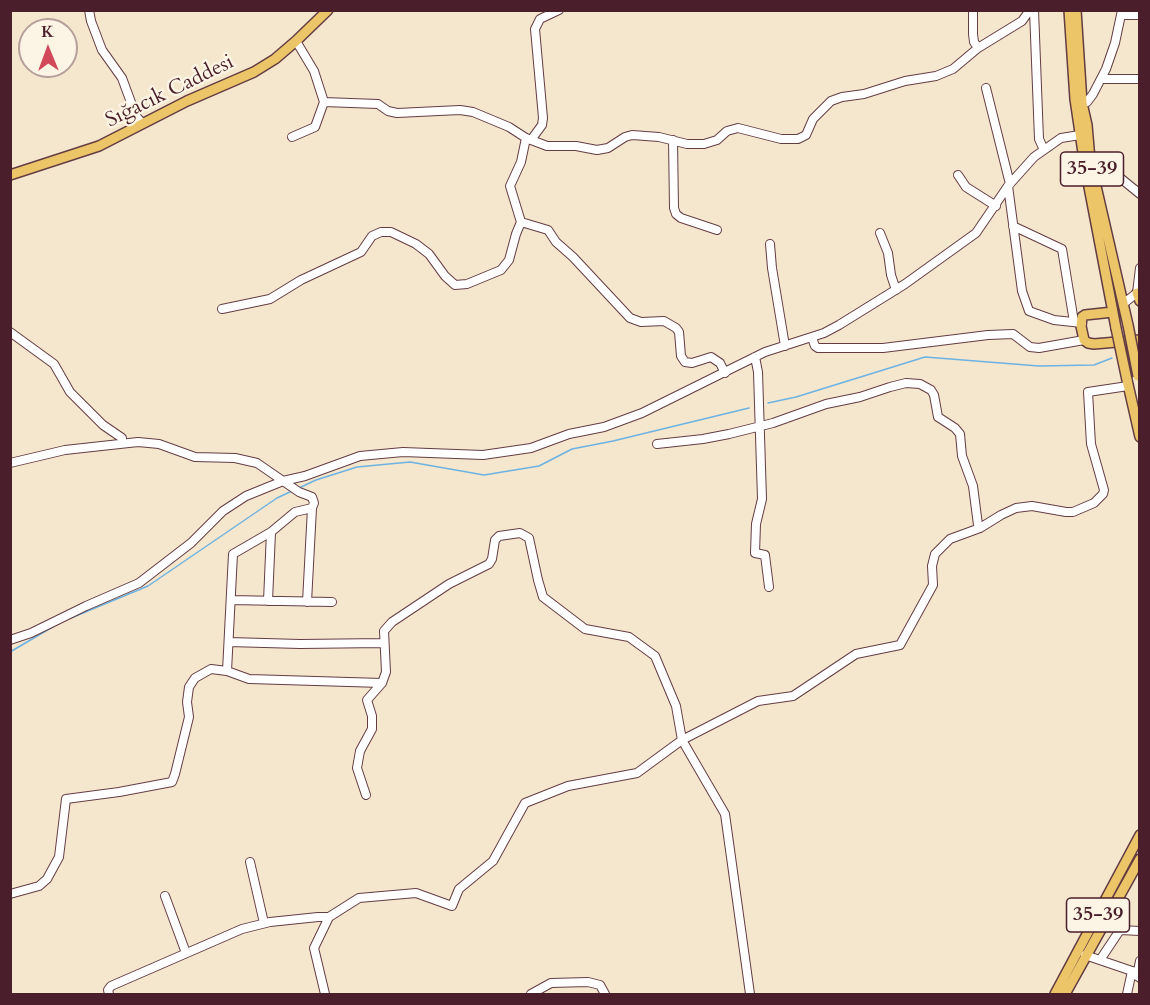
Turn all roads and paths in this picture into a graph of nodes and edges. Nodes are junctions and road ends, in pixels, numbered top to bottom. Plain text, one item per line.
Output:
1 (89, 10) edge
2 (328, 10) edge
3 (559, 10) edge
4 (974, 10) edge
5 (1032, 10) edge
6 (1069, 10) edge
7 (1076, 10) edge
8 (1122, 13) edge
9 (1140, 15) edge
10 (296, 41) junction
11 (978, 48) junction
12 (1101, 79) junction
13 (1140, 79) edge
14 (986, 88) dead end
15 (324, 102) junction
16 (1082, 102) junction
17 (142, 123) junction
18 (1080, 135) junction
19 (292, 137) dead end
20 (529, 139) junction
21 (673, 140) junction
22 (1044, 150) junction
23 (1090, 160) junction
24 (10, 175) edge
25 (958, 175) dead end
26 (1009, 185) junction
27 (1140, 194) edge
28 (996, 206) junction
29 (521, 222) junction
30 (1013, 226) junction
31 (717, 230) dead end
32 (880, 233) dead end
33 (770, 244) dead end
34 (1140, 268) edge
35 (896, 290) junction
36 (1119, 291) junction
37 (1139, 295) edge
38 (1124, 303) junction
39 (222, 309) dead end
40 (1113, 312) junction
41 (1078, 322) junction
42 (10, 332) edge
43 (812, 338) junction
44 (1084, 340) junction
45 (1140, 340) edge
46 (784, 346) junction
47 (755, 357) junction
48 (725, 373) junction
49 (1139, 378) edge
50 (1127, 383) junction
51 (760, 426) junction
52 (1140, 438) edge
53 (122, 442) junction
54 (657, 444) dead end
55 (10, 463) edge
56 (283, 481) junction
57 (312, 508) junction
58 (980, 528) junction
59 (271, 532) junction
60 (769, 587) dead end
61 (231, 600) junction
62 (268, 601) junction
63 (332, 602) dead end
64 (308, 603) junction
65 (10, 640) edge
66 (230, 642) junction
67 (383, 643) junction
68 (227, 671) junction
69 (382, 683) junction
70 (682, 740) junction
71 (366, 795) dead end
72 (1140, 835) edge
73 (1140, 859) edge
74 (250, 861) dead end
75 (10, 894) edge
76 (165, 896) dead end
77 (329, 917) junction
78 (264, 923) junction
79 (1140, 931) edge
80 (186, 953) junction
81 (1086, 955) junction
82 (1100, 960) junction
83 (1140, 961) edge
84 (1136, 975) edge
85 (108, 994) edge
86 (325, 994) edge
87 (531, 994) edge
88 (605, 994) edge
89 (750, 994) edge
90 (1055, 994) edge
91 (1065, 994) edge
92 (1127, 994) edge

1 - 17 street
2 - 10 main road, Sığacık Caddesi
3 - 20 street
4 - 11 street
5 - 11 street
5 - 22 street
6 - 18 main road, 35-39
7 - 16 main road, 35-39
8 - 9 street
8 - 12 street
10 - 15 street
10 - 17 main road, Sığacık Caddesi
11 - 21 street
12 - 13 street
12 - 16 street
14 - 26 street
15 - 19 street
15 - 20 street
16 - 23 main road, 35-39
17 - 24 main road, Sığacık Caddesi
18 - 22 street
18 - 40 main road, 35-39
20 - 21 street
20 - 29 street
21 - 31 street
22 - 26 street
23 - 27 street
23 - 36 main road, 35-39
25 - 28 street
26 - 28 street
26 - 30 street
28 - 35 street
29 - 39 street
29 - 48 street
30 - 41 street
30 - 41 street
32 - 35 street
33 - 46 street
34 - 37 street
35 - 43 street
36 - 37 street
36 - 38 main road, 35-39
37 - 38 street
38 - 49 main road, 35-39, bridge
40 - 41 main road
40 - 50 main road, 35-39, bridge
41 - 44 main road
42 - 53 street
43 - 44 street
43 - 46 street
44 - 45 main road
46 - 47 street
47 - 48 street
47 - 51 street
48 - 56 street
50 - 52 main road, 35-39
50 - 58 street
51 - 54 street
51 - 58 street
51 - 60 street
53 - 55 street
53 - 56 street
56 - 57 street
56 - 65 street
57 - 59 street
57 - 64 street
58 - 70 street
59 - 61 street
59 - 62 street
61 - 62 street
61 - 66 street
62 - 64 street
63 - 64 street
66 - 67 street
66 - 68 street
67 - 69 street
67 - 70 street
68 - 69 street
68 - 75 street
69 - 71 street
70 - 77 street
70 - 89 street
72 - 90 main road, 35-39
73 - 81 main road, 35-39
74 - 78 street
76 - 80 street
77 - 78 street
77 - 86 street
78 - 80 street
79 - 82 street
80 - 85 street
81 - 82 street
81 - 91 main road, 35-39
82 - 84 street
83 - 84 street
84 - 92 street
87 - 88 street

